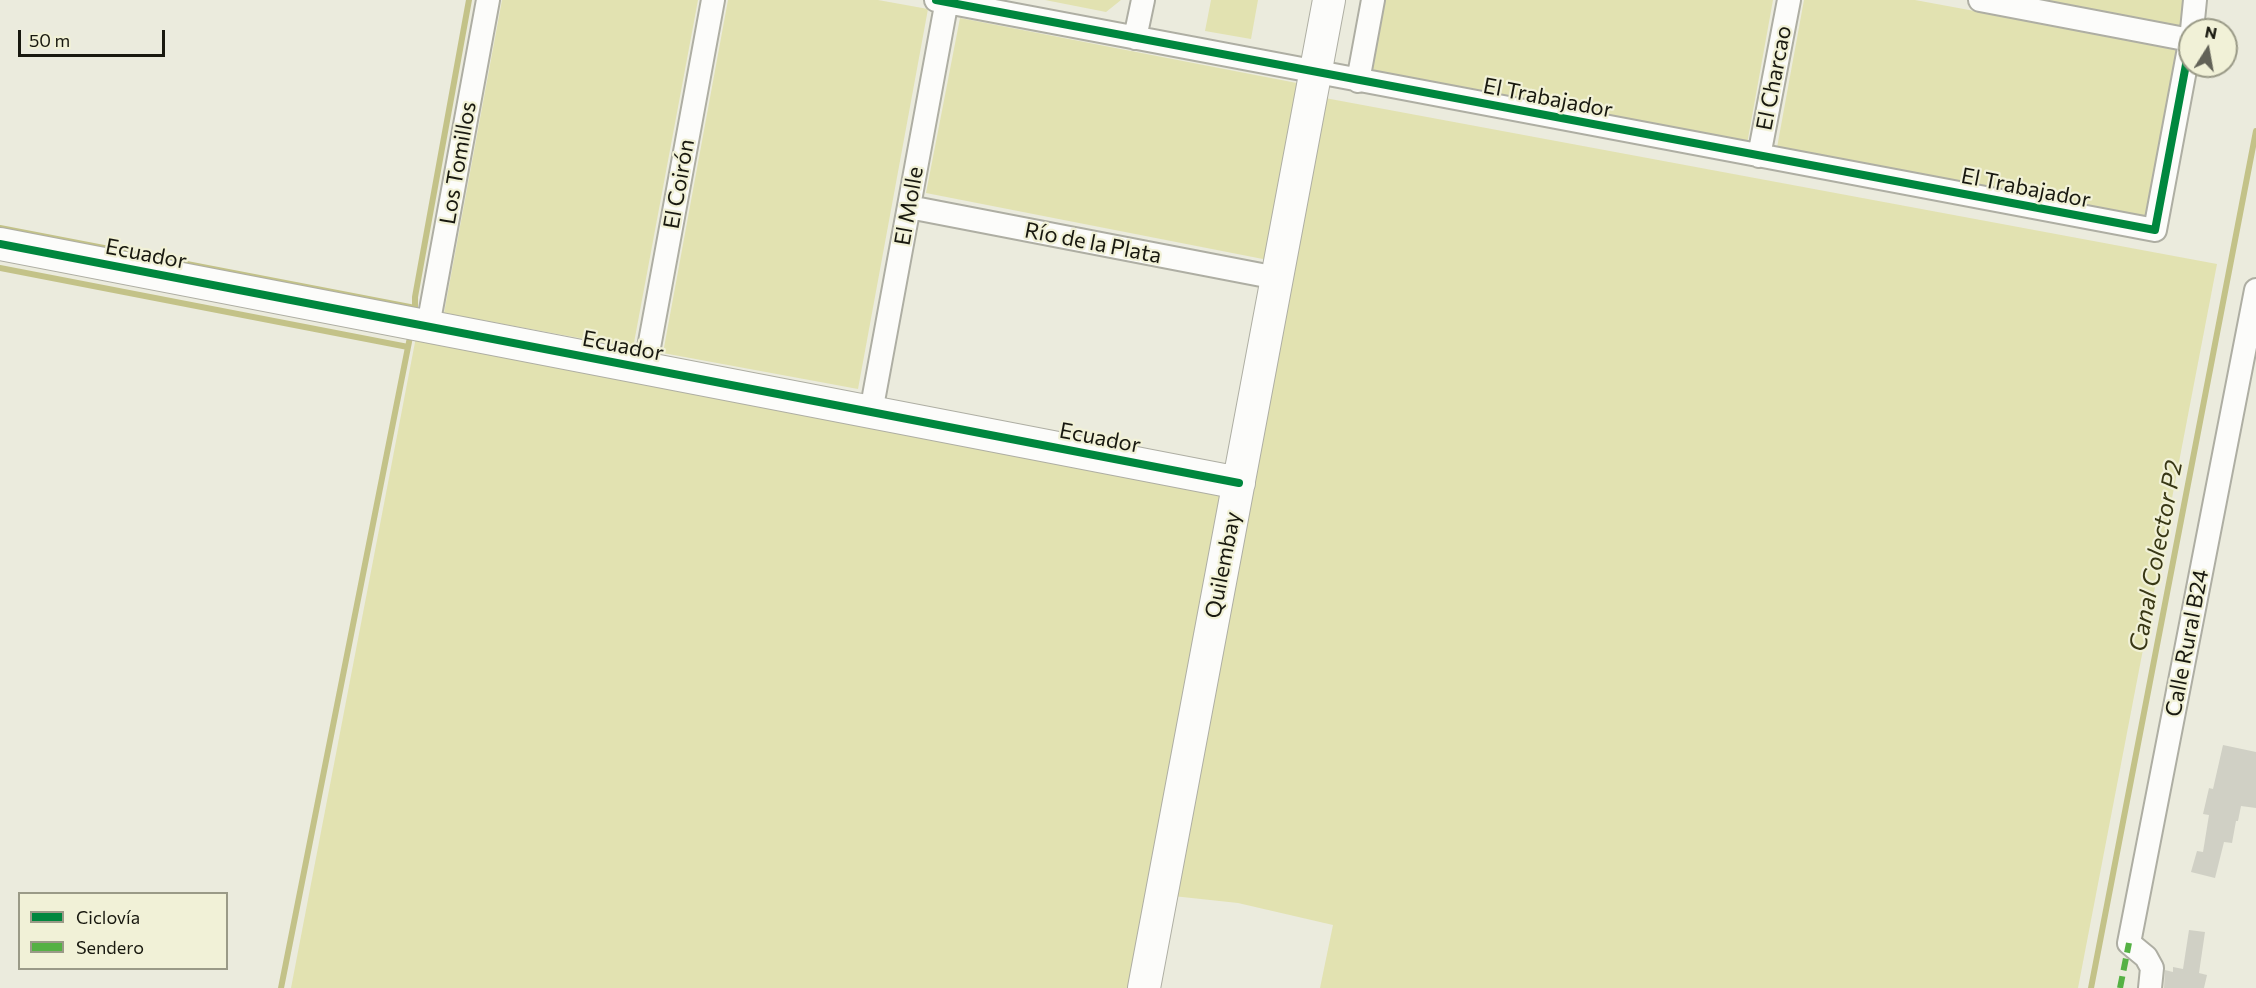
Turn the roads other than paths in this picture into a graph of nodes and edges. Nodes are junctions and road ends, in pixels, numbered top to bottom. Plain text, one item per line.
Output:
1 (488, 0) edge
2 (713, 0) edge
3 (1143, 0) edge
4 (1329, 0) edge
5 (1373, 0) edge
6 (1789, 0) edge
7 (1980, 0) edge
8 (2195, 0) edge
9 (943, 1) edge
10 (2193, 18) edge
11 (1135, 39) junction
12 (2178, 39) edge
13 (1316, 73) junction
14 (2183, 78) edge
15 (1358, 81) junction
16 (1759, 156) junction
17 (909, 207) junction
18 (0, 244) edge
19 (1277, 278) junction
20 (2256, 290) edge
21 (428, 326) junction
22 (645, 369) junction
23 (871, 412) junction
24 (1239, 483) junction
25 (1144, 988) edge
26 (2150, 988) edge

1 - 21 street, Los Tomillos
2 - 22 street, El Coirón
3 - 11 street
4 - 13 street, Quilembay
5 - 15 street
6 - 16 street, El Charcao
7 - 12 street
8 - 10 street
9 - 11 street, El Trabajador
9 - 17 street, El Molle
11 - 13 street, El Trabajador
13 - 15 street, El Trabajador
13 - 19 street, Quilembay
14 - 16 street, El Trabajador
15 - 16 street, El Trabajador
17 - 19 street, Río de la Plata
17 - 23 street, El Molle
18 - 21 street, Ecuador
19 - 24 street, Quilembay
20 - 26 street, Calle Rural B24
21 - 22 street, Ecuador
22 - 23 street, Ecuador
23 - 24 street, Ecuador
24 - 25 street, Quilembay

